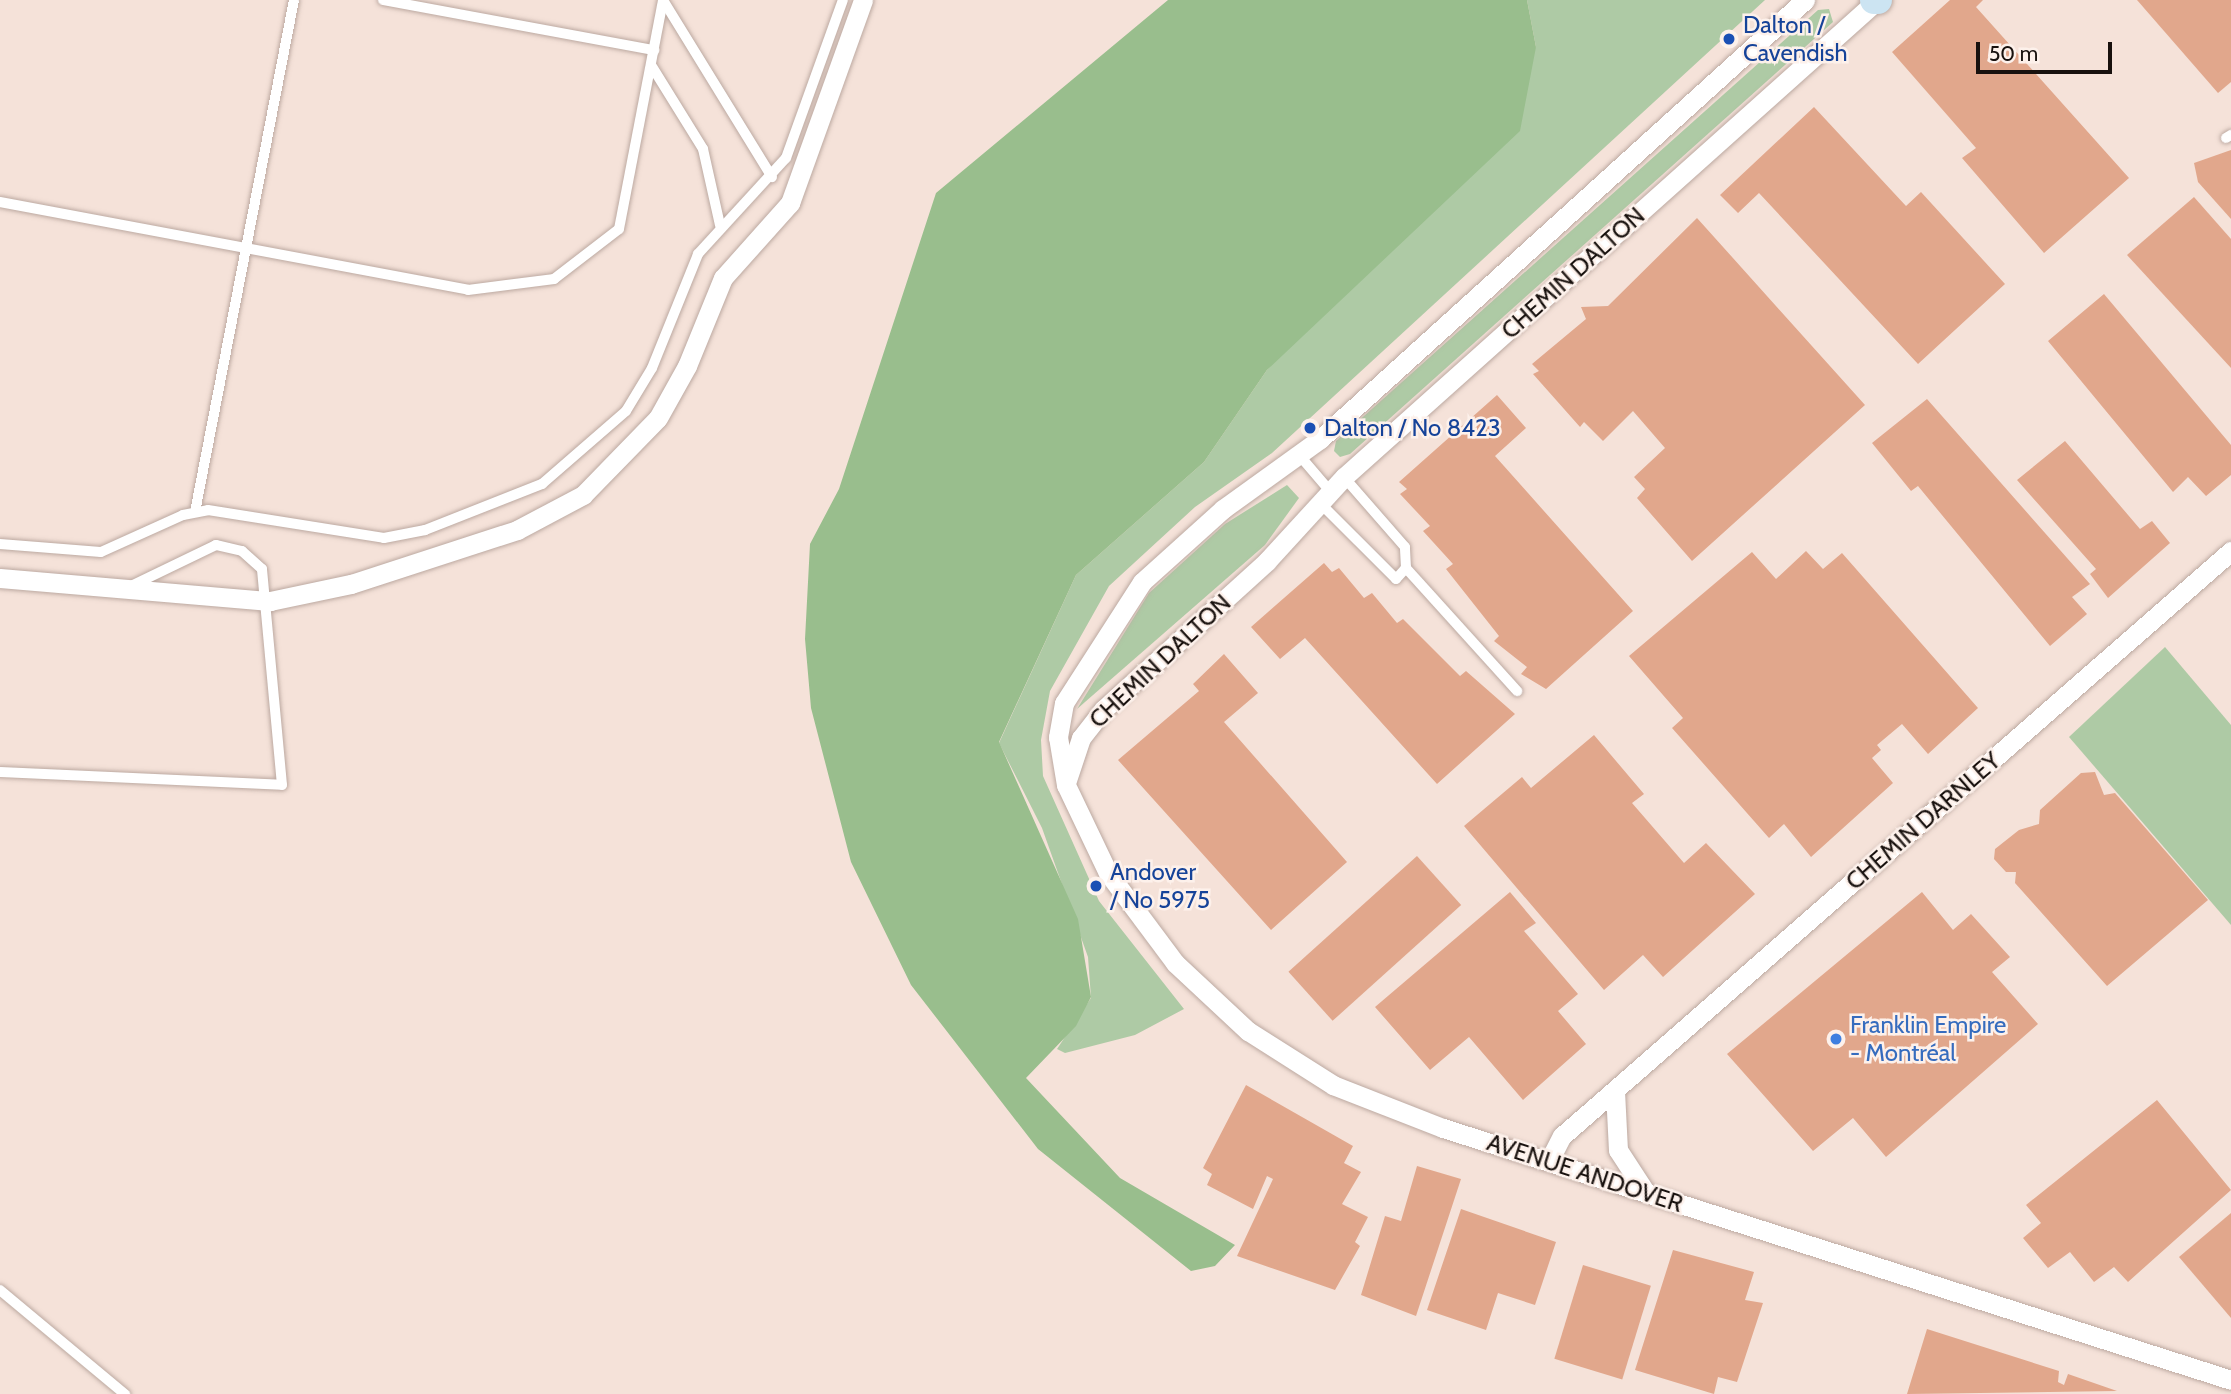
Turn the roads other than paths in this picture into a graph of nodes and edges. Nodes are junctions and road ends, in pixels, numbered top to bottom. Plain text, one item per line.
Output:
1 (294, 0) edge
2 (383, 0) edge
3 (663, 0) edge
4 (843, 0) edge
5 (863, 0) edge
6 (1804, 0) edge
7 (1876, 1) edge
8 (654, 50) junction
9 (651, 65) junction
10 (772, 177) junction
11 (0, 201) edge
12 (720, 225) junction
13 (246, 249) junction
14 (1300, 456) junction
15 (1331, 490) junction
16 (195, 512) junction
17 (0, 544) edge
18 (2231, 551) edge
19 (1406, 568) junction
20 (0, 578) edge
21 (99, 587) junction
22 (270, 601) junction
23 (1517, 691) dead end
24 (0, 772) edge
25 (1066, 785) junction
26 (1615, 1091) junction
27 (1549, 1161) junction
28 (1646, 1193) junction
29 (0, 1290) edge
30 (2231, 1380) edge
31 (125, 1394) edge

1 - 13 lane
2 - 8 lane
3 - 8 lane
3 - 10 lane
4 - 10 lane
5 - 22 street
6 - 14 street, CHEMIN DALTON
7 - 15 street, CHEMIN DALTON
8 - 9 lane
9 - 12 lane
9 - 13 lane
10 - 12 lane
11 - 13 lane
12 - 16 lane
13 - 16 lane
14 - 15 lane
14 - 25 street, CHEMIN DALTON
15 - 19 lane
15 - 19 lane
15 - 25 street, CHEMIN DALTON
16 - 17 lane
18 - 26 street, CHEMIN DARNLEY
19 - 23 lane
20 - 21 street
21 - 22 street
21 - 22 lane
22 - 24 lane
25 - 27 street, AVENUE ANDOVER
26 - 27 street, CHEMIN DARNLEY
26 - 28 street
27 - 28 street, AVENUE ANDOVER
28 - 30 street, AVENUE ANDOVER
29 - 31 lane

